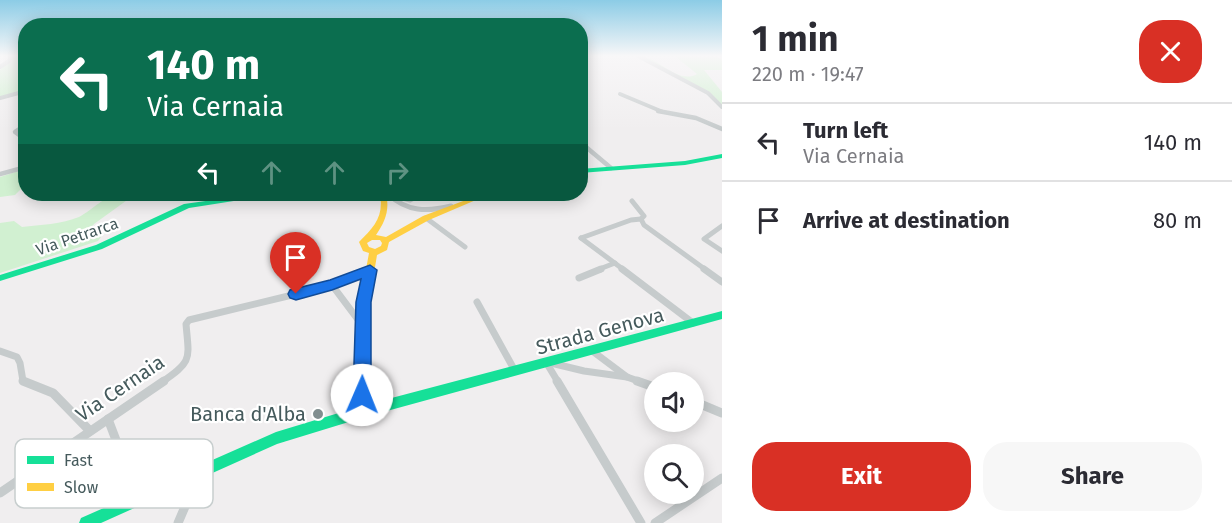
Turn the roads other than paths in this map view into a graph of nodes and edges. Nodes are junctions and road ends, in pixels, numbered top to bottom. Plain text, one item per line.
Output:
1 (684, 80) edge
2 (18, 93) edge
3 (620, 94) dead end
4 (0, 99) edge
5 (722, 107) edge
6 (722, 129) edge
7 (588, 150) edge
8 (722, 156) edge
9 (609, 168) junction
10 (18, 169) edge
11 (588, 170) edge
12 (0, 174) edge
13 (220, 201) edge
14 (386, 201) edge
15 (398, 201) edge
16 (468, 201) edge
17 (632, 201) dead end
18 (460, 204) junction
19 (426, 218) junction
20 (641, 219) junction
21 (379, 225) junction
22 (722, 226) edge
23 (370, 237) junction
24 (383, 240) junction
25 (465, 247) dead end
26 (722, 251) edge
27 (373, 252) junction
28 (615, 263) junction
29 (370, 270) junction
30 (0, 278) edge
31 (579, 278) dead end
32 (722, 282) edge
33 (332, 285) junction
34 (477, 302) dead end
35 (722, 315) edge
36 (693, 323) junction
37 (362, 325) junction
38 (616, 343) junction
39 (590, 350) junction
40 (0, 351) edge
41 (573, 354) junction
42 (546, 362) junction
43 (612, 366) junction
44 (515, 371) junction
45 (584, 371) junction
46 (627, 377) junction
47 (644, 383) edge
48 (704, 406) edge
49 (364, 411) junction
50 (722, 413) edge
51 (108, 418) junction
52 (90, 431) junction
53 (78, 439) edge
54 (116, 439) edge
55 (213, 465) edge
56 (722, 478) edge
57 (15, 483) edge
58 (0, 493) edge
59 (118, 508) edge
60 (184, 508) edge
61 (88, 523) edge
62 (178, 523) edge
63 (641, 523) edge
64 (655, 523) edge

1 - 5 street
2 - 4 street
3 - 6 street
7 - 9 street
8 - 9 street
9 - 11 street
10 - 12 street
13 - 30 street, Via Petrarca
14 - 21 street
15 - 18 street
16 - 18 street
17 - 20 street
18 - 19 street
19 - 24 street
19 - 25 street
20 - 28 street, Strada Genova
20 - 32 street
21 - 23 street
21 - 24 street
22 - 26 street
23 - 24 street
23 - 27 street
24 - 27 street
27 - 29 street
28 - 31 street
28 - 36 street, Strada Genova
29 - 33 street, Via Cernaia
29 - 37 street
33 - 37 street
33 - 51 street, Via Cernaia
34 - 44 street
35 - 36 street, Strada Genova
36 - 38 street, Strada Genova
37 - 49 street
38 - 39 street, Strada Genova
38 - 43 street
39 - 41 street, Strada Genova
39 - 43 street
40 - 52 street
41 - 42 street, Strada Genova
41 - 45 street
42 - 44 street, Strada Genova
42 - 45 street
42 - 63 street
43 - 46 street
44 - 49 street, Strada Genova
45 - 46 street
46 - 47 street
48 - 50 street
49 - 55 street, Strada Genova
51 - 52 street, Via Cernaia
51 - 54 street
52 - 53 street, Via Cernaia
56 - 64 street
57 - 58 street, Via Cernaia
59 - 61 street, Strada Genova
60 - 62 street

